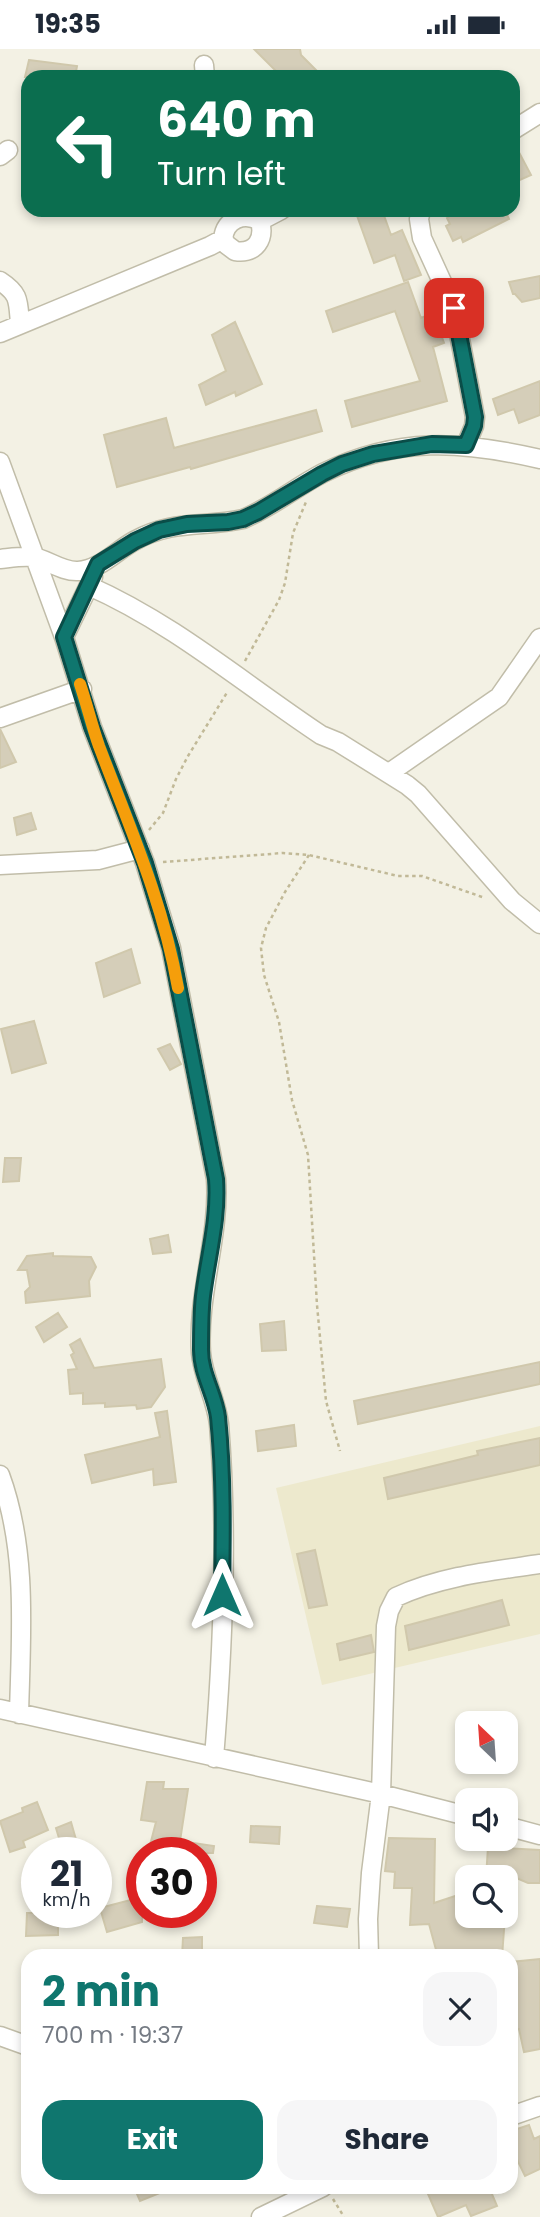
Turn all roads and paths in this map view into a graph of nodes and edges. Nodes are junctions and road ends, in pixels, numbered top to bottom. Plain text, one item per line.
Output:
1 (540, 113) edge
2 (520, 126) edge
3 (229, 217) edge
4 (245, 217) edge
5 (268, 217) edge
6 (419, 217) edge
7 (260, 221) junction
8 (223, 239) junction
9 (0, 281) edge
10 (20, 324) junction
11 (0, 333) edge
12 (466, 445) junction
13 (540, 459) edge
14 (0, 462) edge
15 (317, 476) junction
16 (35, 557) junction
17 (0, 559) edge
18 (98, 564) junction
19 (89, 586) junction
20 (64, 637) junction
21 (540, 638) edge
22 (528, 663) edge
23 (237, 675) junction
24 (82, 689) junction
25 (0, 718) edge
26 (388, 773) junction
27 (141, 851) junction
28 (309, 855) junction
29 (0, 865) edge
30 (512, 901) junction
31 (540, 924) edge
32 (340, 1451) dead end
33 (0, 1475) edge
34 (540, 1564) edge
35 (0, 1710) edge
36 (19, 1714) junction
37 (214, 1758) junction
38 (381, 1794) junction
39 (455, 1813) edge
40 (518, 1829) edge
41 (540, 1835) edge
42 (369, 1949) edge
43 (0, 2036) edge
44 (21, 2044) edge
45 (540, 2106) edge
46 (518, 2114) edge
47 (322, 2194) edge
48 (328, 2194) edge
49 (261, 2217) edge
50 (344, 2217) edge

1 - 2 street
3 - 8 street
4 - 7 street
5 - 7 street
6 - 12 street
7 - 8 street
8 - 10 street
9 - 10 street
10 - 11 street
12 - 13 street
12 - 15 street
14 - 16 street
15 - 18 street
15 - 23 path
16 - 17 street
16 - 18 street
16 - 20 street
18 - 19 street
19 - 20 street
19 - 23 street
20 - 24 street
21 - 22 street
22 - 26 street
23 - 26 street
23 - 27 path
24 - 25 street
24 - 27 street
26 - 30 street
27 - 28 path
27 - 29 street
27 - 37 street
28 - 30 path
28 - 32 path
30 - 31 street
33 - 36 street
34 - 38 street
35 - 36 street
36 - 37 street
37 - 38 street
38 - 39 street
38 - 42 street
40 - 41 street
43 - 44 street
45 - 46 street
47 - 49 street
48 - 50 path

